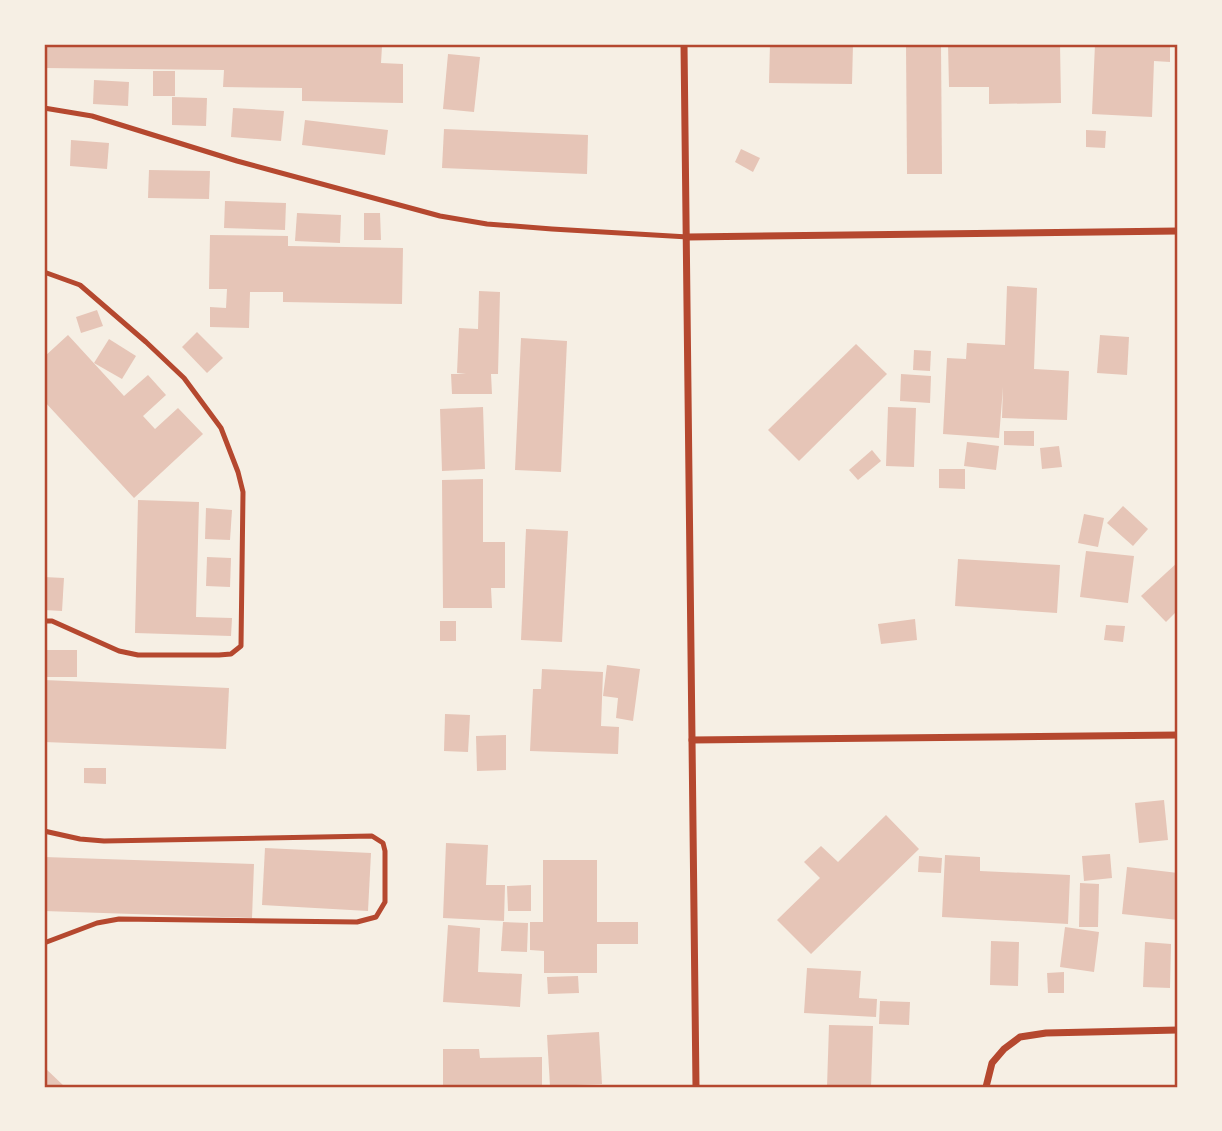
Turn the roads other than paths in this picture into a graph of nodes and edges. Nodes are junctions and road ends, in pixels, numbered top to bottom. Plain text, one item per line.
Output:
1 (684, 44) edge
2 (44, 108) edge
3 (1178, 231) edge
4 (688, 237) junction
5 (44, 272) edge
6 (44, 621) edge
7 (1178, 735) edge
8 (692, 740) junction
9 (44, 831) edge
10 (44, 943) edge
11 (1178, 1030) edge
12 (696, 1087) edge
13 (986, 1087) edge

1 - 4 street
2 - 4 lane
3 - 4 street
4 - 8 street
5 - 6 lane
7 - 8 street
8 - 12 street
9 - 10 lane
11 - 13 street

